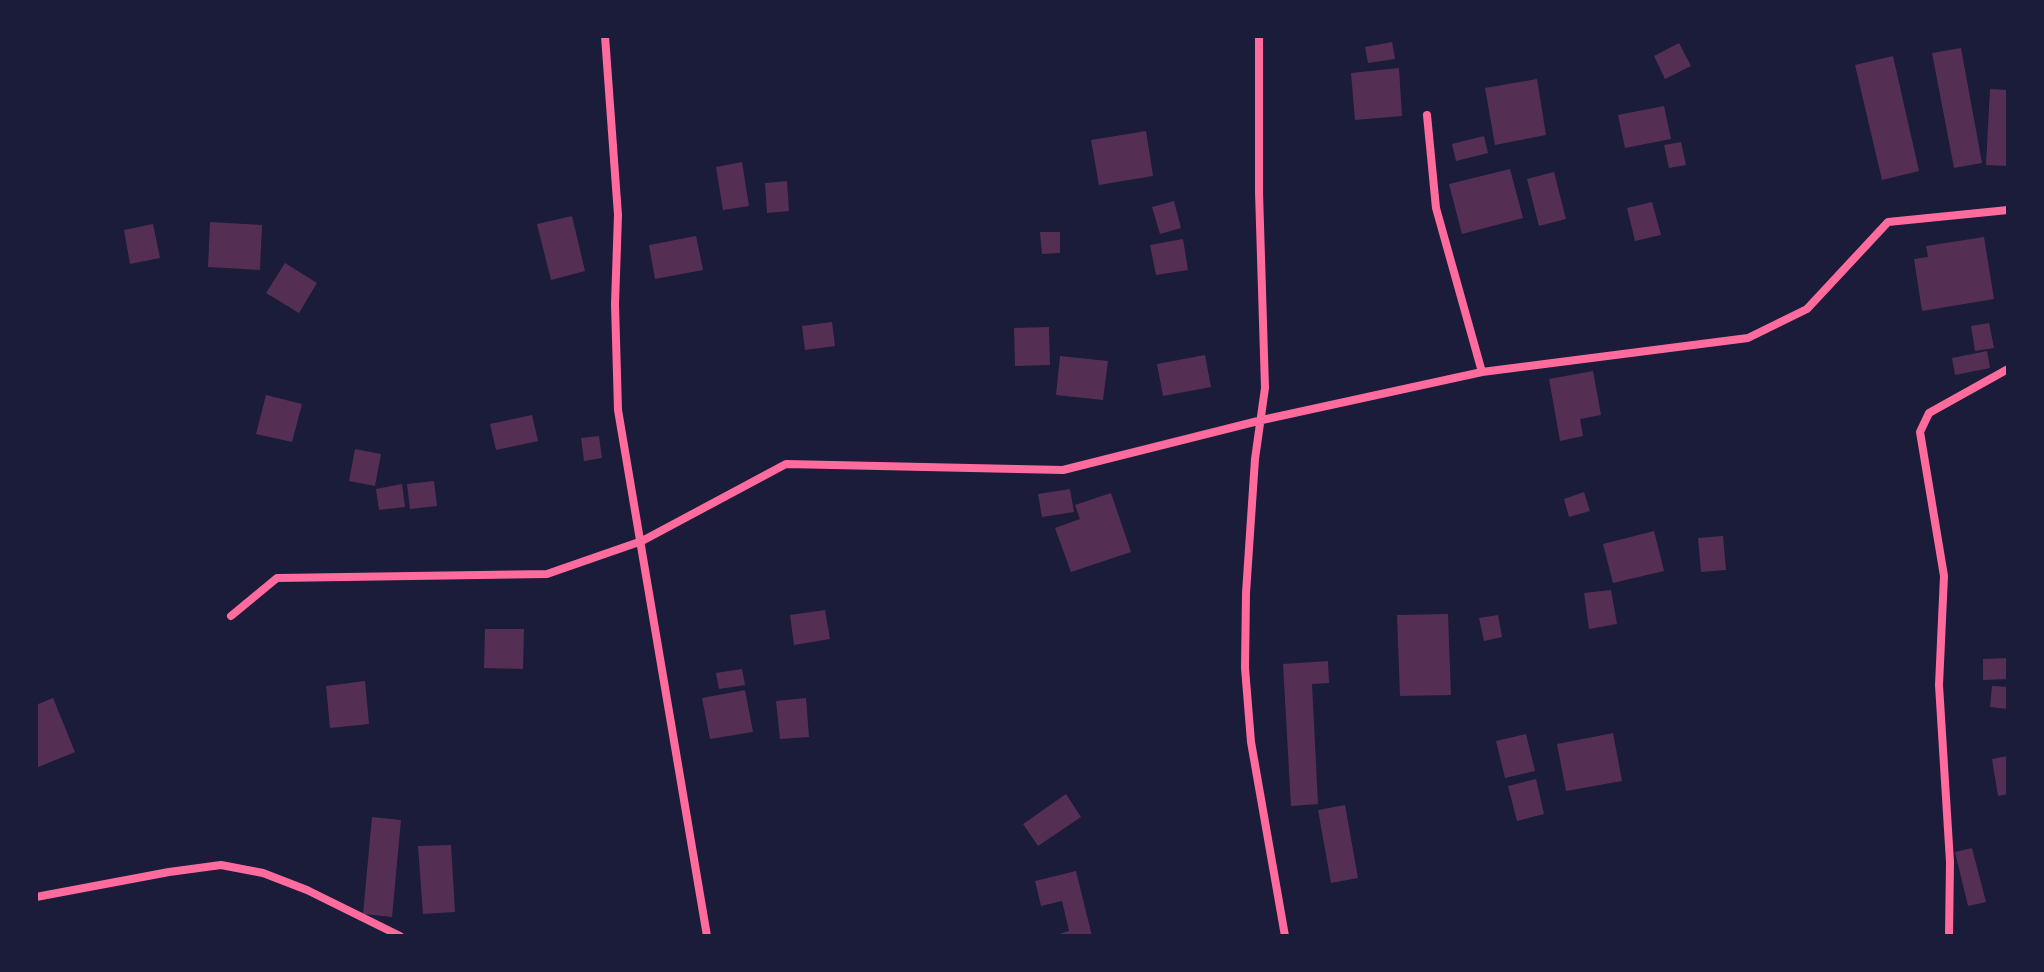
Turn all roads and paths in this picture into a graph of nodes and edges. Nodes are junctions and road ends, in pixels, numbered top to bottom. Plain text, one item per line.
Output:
1 (605, 36) edge
2 (1259, 36) edge
3 (1427, 115) dead end
4 (2008, 210) edge
5 (2008, 369) edge
6 (1482, 372) junction
7 (1262, 420) junction
8 (642, 541) junction
9 (231, 616) dead end
10 (36, 897) edge
11 (400, 936) edge
12 (707, 936) edge
13 (1285, 936) edge
14 (1949, 936) edge

1 - 8 street
2 - 7 street
3 - 6 street
4 - 6 street
5 - 14 street
6 - 7 street
7 - 8 street
7 - 13 street
8 - 9 street
8 - 12 street
10 - 11 street

